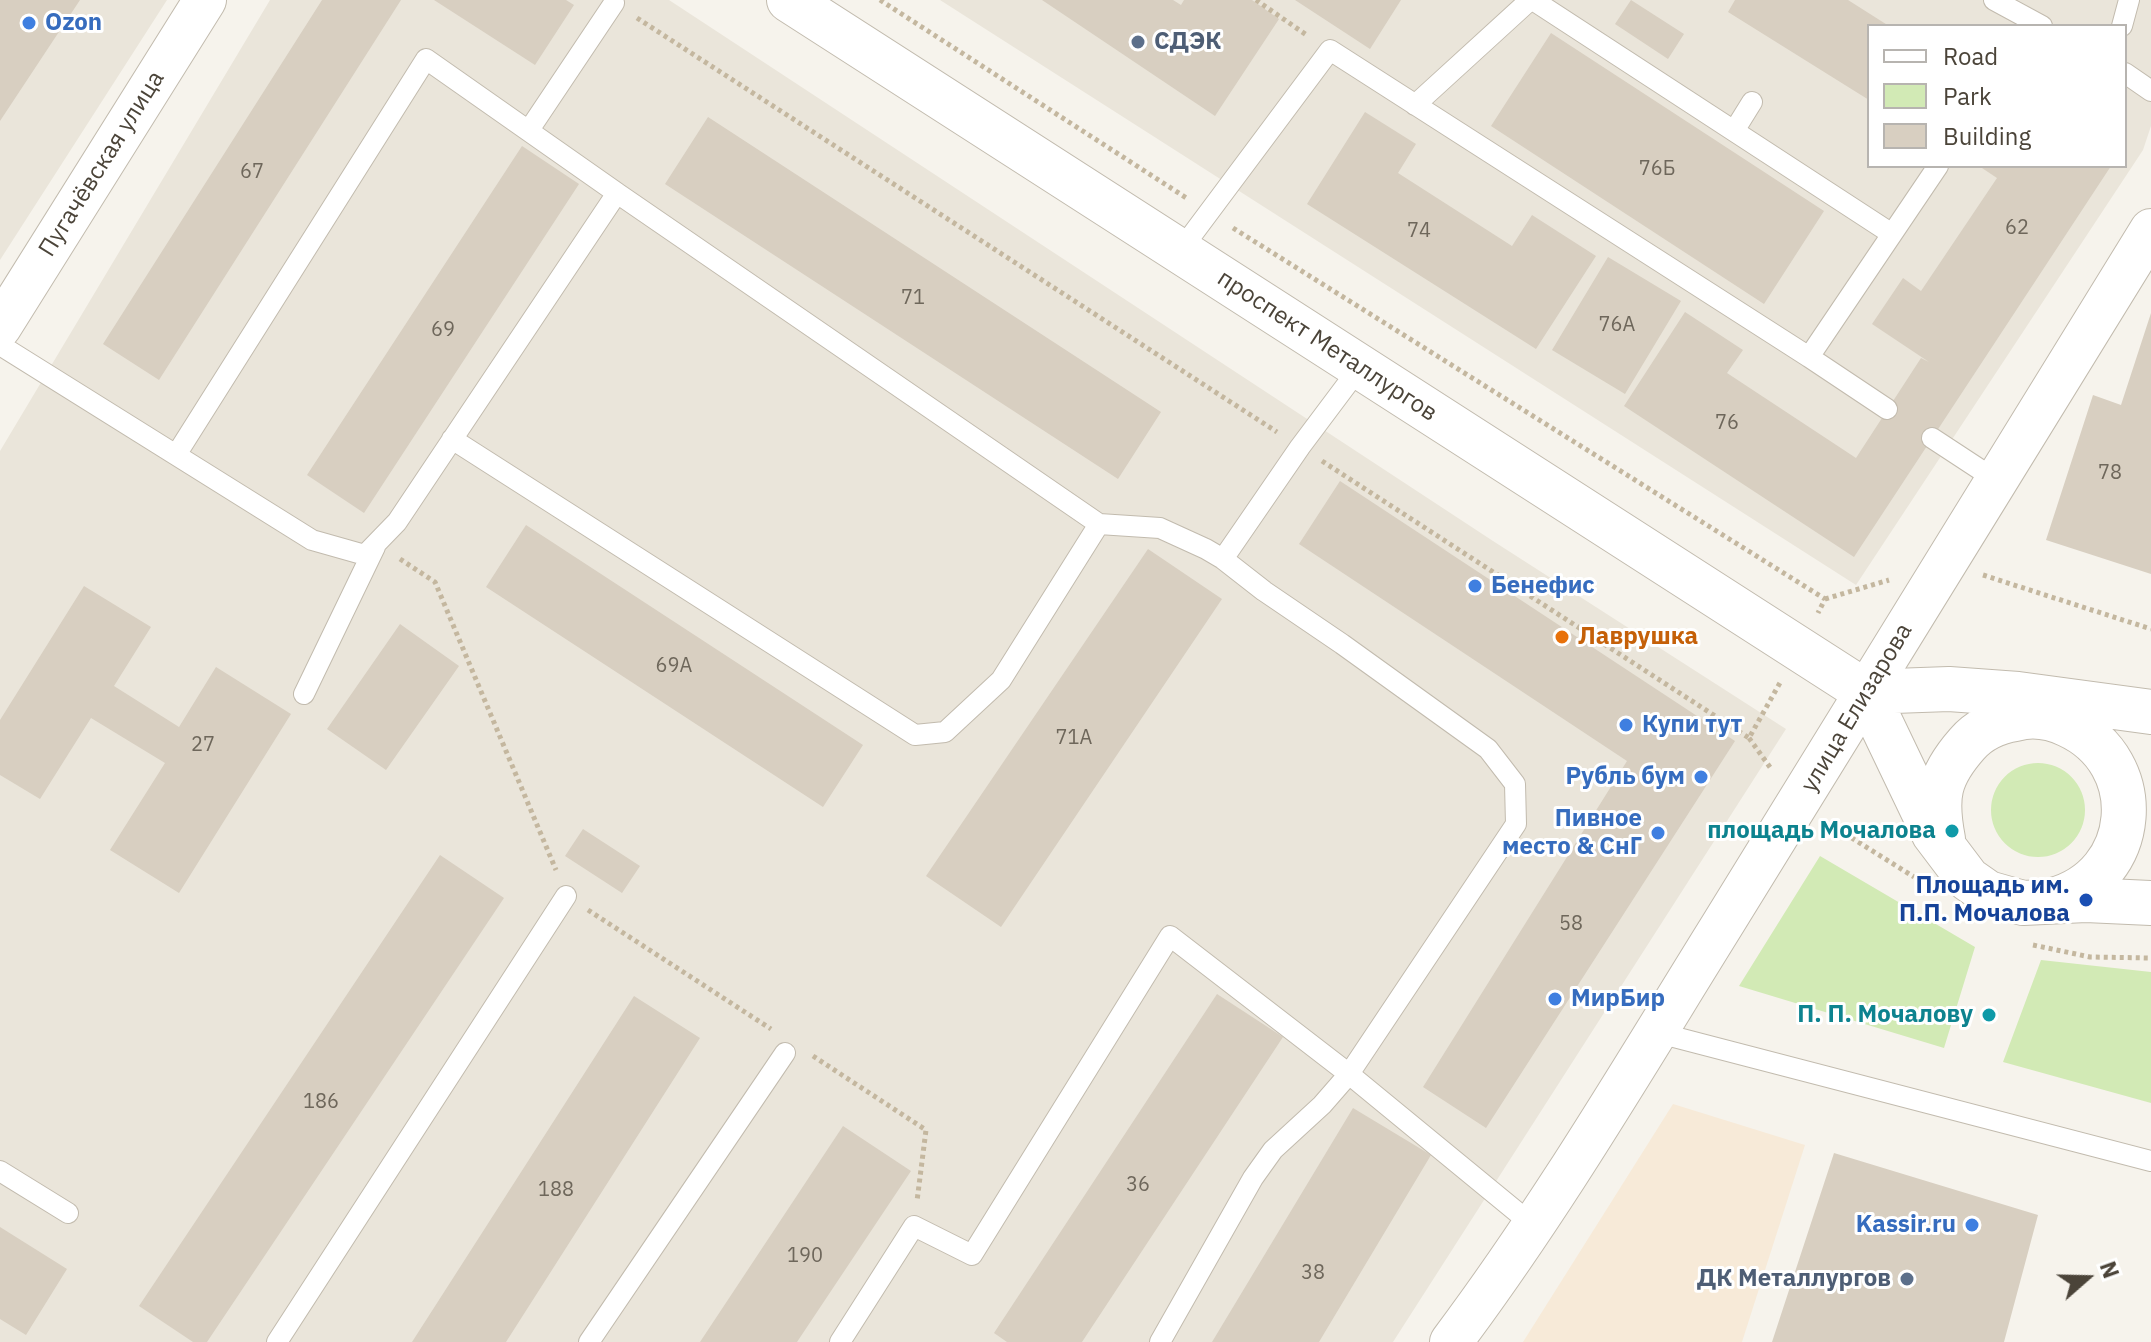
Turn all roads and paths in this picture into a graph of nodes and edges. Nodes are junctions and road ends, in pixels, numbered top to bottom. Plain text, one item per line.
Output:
1 (205, 0) edge
2 (789, 0) edge
3 (1256, 0) edge
4 (1532, 0) edge
5 (1994, 0) edge
6 (2129, 0) edge
7 (614, 3) dead end
8 (2035, 24) edge
9 (2123, 24) edge
10 (1330, 50) junction
11 (2127, 74) edge
12 (2151, 91) edge
13 (1752, 102) dead end
14 (1415, 105) junction
15 (529, 130) junction
16 (1734, 131) junction
17 (1937, 168) edge
18 (617, 193) junction
19 (2151, 230) edge
20 (1892, 234) junction
21 (1180, 251) junction
22 (0, 327) edge
23 (0, 345) edge
24 (1809, 357) junction
25 (1360, 367) junction
26 (1887, 409) dead end
27 (1932, 438) dead end
28 (452, 439) junction
29 (176, 455) junction
30 (1996, 480) junction
31 (1099, 524) junction
32 (377, 543) junction
33 (1223, 559) junction
34 (1946, 563) junction
35 (1825, 599) dead end
36 (2151, 629) edge
37 (1866, 692) junction
38 (304, 694) dead end
39 (2033, 708) junction
40 (2142, 711) edge
41 (1960, 870) junction
42 (566, 896) junction
43 (2034, 902) junction
44 (2151, 903) edge
45 (2090, 957) dead end
46 (2151, 958) edge
47 (1655, 1032) junction
48 (790, 1046) junction
49 (1349, 1074) junction
50 (2151, 1161) edge
51 (0, 1171) edge
52 (68, 1213) dead end
53 (914, 1226) junction
54 (1534, 1226) junction
55 (277, 1342) edge
56 (589, 1342) edge
57 (840, 1342) edge
58 (1160, 1342) edge
59 (1451, 1342) edge

1 - 22 street, Пугачёвская улица
2 - 21 street, проспект Металлургов
3 - 10 path
4 - 14 lane
4 - 16 lane
5 - 8 lane
6 - 9 lane
7 - 15 lane
10 - 14 lane
10 - 21 lane
11 - 12 lane
13 - 16 lane
14 - 24 lane
15 - 18 lane
15 - 29 lane
16 - 20 lane
17 - 20 lane
18 - 28 lane
18 - 31 lane
19 - 30 street, улица Елизарова
20 - 24 lane
21 - 25 street, проспект Металлургов
23 - 29 lane
24 - 26 lane
25 - 33 lane
25 - 37 street, проспект Металлургов
27 - 30 lane
28 - 31 lane
28 - 32 lane
29 - 32 lane
30 - 34 street, улица Елизарова
31 - 33 lane
32 - 38 lane
32 - 42 path
33 - 49 lane
34 - 35 path
34 - 36 path
34 - 37 street, улица Елизарова
37 - 39 street
37 - 41 street
37 - 47 street, улица Елизарова
39 - 40 street
39 - 41 street
39 - 43 street
41 - 43 street
42 - 48 path
42 - 55 lane
43 - 44 street
45 - 46 path
47 - 50 lane
47 - 54 street, улица Елизарова
48 - 53 path
48 - 56 lane
49 - 53 lane
49 - 54 lane
49 - 58 lane
51 - 52 lane
53 - 57 lane
54 - 59 street, улица Елизарова

